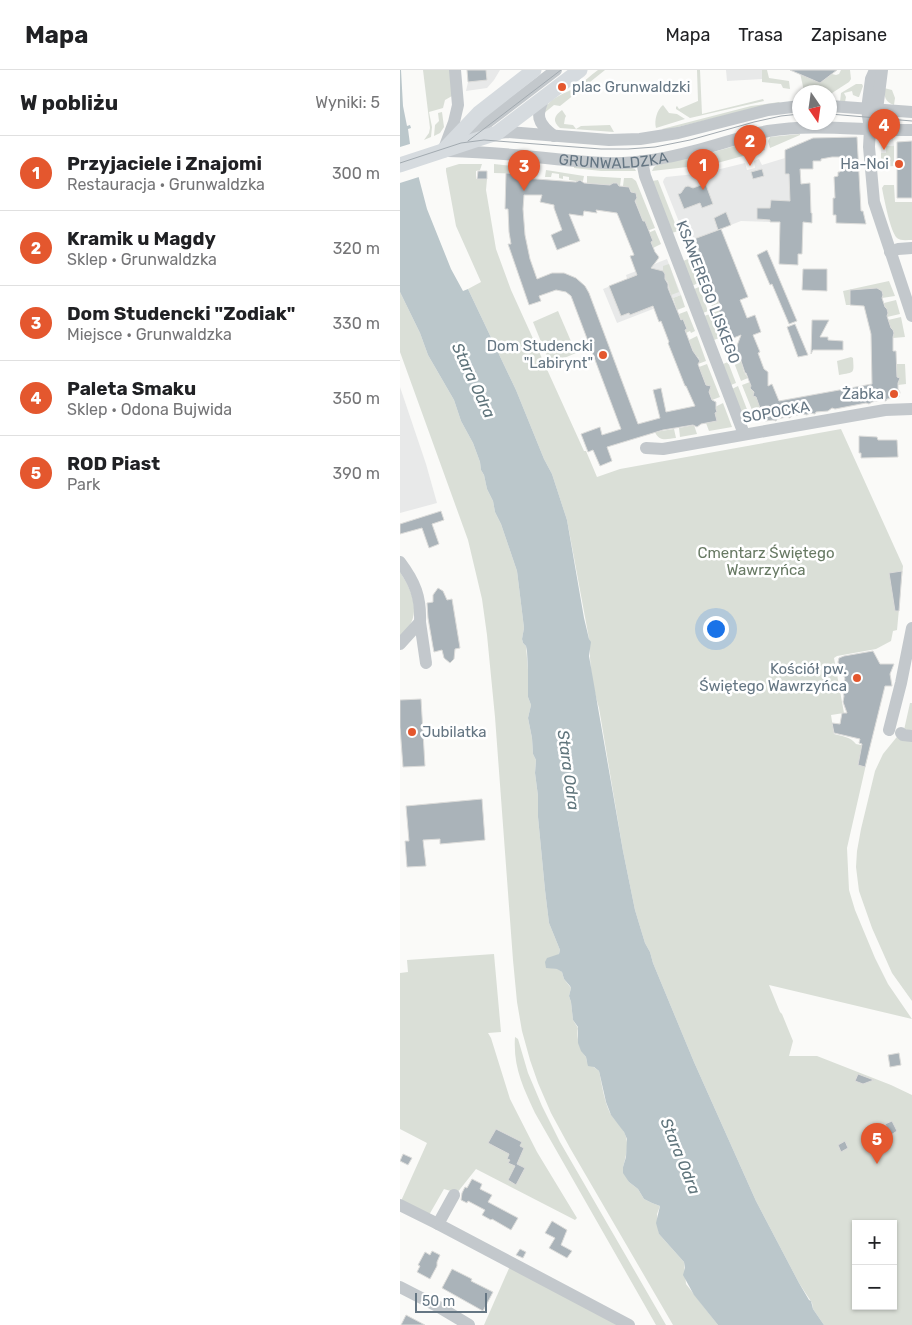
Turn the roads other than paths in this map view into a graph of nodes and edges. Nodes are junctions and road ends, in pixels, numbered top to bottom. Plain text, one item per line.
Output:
1 (455, 70) edge
2 (534, 70) edge
3 (556, 70) edge
4 (580, 70) edge
5 (875, 70) edge
6 (882, 70) edge
7 (545, 96) junction
8 (458, 105) junction
9 (792, 107) edge
10 (837, 107) edge
11 (872, 110) junction
12 (912, 112) edge
13 (479, 113) junction
14 (870, 129) junction
15 (912, 130) edge
16 (497, 133) junction
17 (554, 136) junction
18 (436, 153) junction
19 (642, 161) junction
20 (400, 165) edge
21 (912, 248) edge
22 (890, 252) junction
23 (912, 316) edge
24 (910, 409) edge
25 (744, 434) junction
26 (646, 448) dead end
27 (400, 562) edge
28 (420, 622) junction
29 (912, 628) edge
30 (400, 644) edge
31 (426, 663) dead end
32 (901, 733) edge
33 (454, 1195) dead end
34 (400, 1205) edge
35 (438, 1224) junction
36 (400, 1287) edge
37 (469, 1325) edge
38 (629, 1325) edge

1 - 8 street
2 - 13 main road
3 - 18 street
4 - 7 main road
5 - 11 street
6 - 11 street
7 - 16 main road
7 - 17 street
8 - 13 street
8 - 18 street
9 - 17 street, GRUNWALDZKA
10 - 11 street
11 - 12 street
11 - 14 street
13 - 18 main road
14 - 15 street, GRUNWALDZKA
14 - 19 street, GRUNWALDZKA
14 - 22 street
16 - 17 street, GRUNWALDZKA
16 - 18 main road, GRUNWALDZKA
18 - 19 street, GRUNWALDZKA
18 - 20 main road
19 - 25 street, KSAWEREGO LISKEGO
21 - 22 street
22 - 23 street
24 - 25 street, SOPOCKA
25 - 26 street, SOPOCKA
27 - 28 street
28 - 30 street
28 - 31 street
29 - 32 street
33 - 35 street
34 - 35 street
35 - 38 street
36 - 37 street

